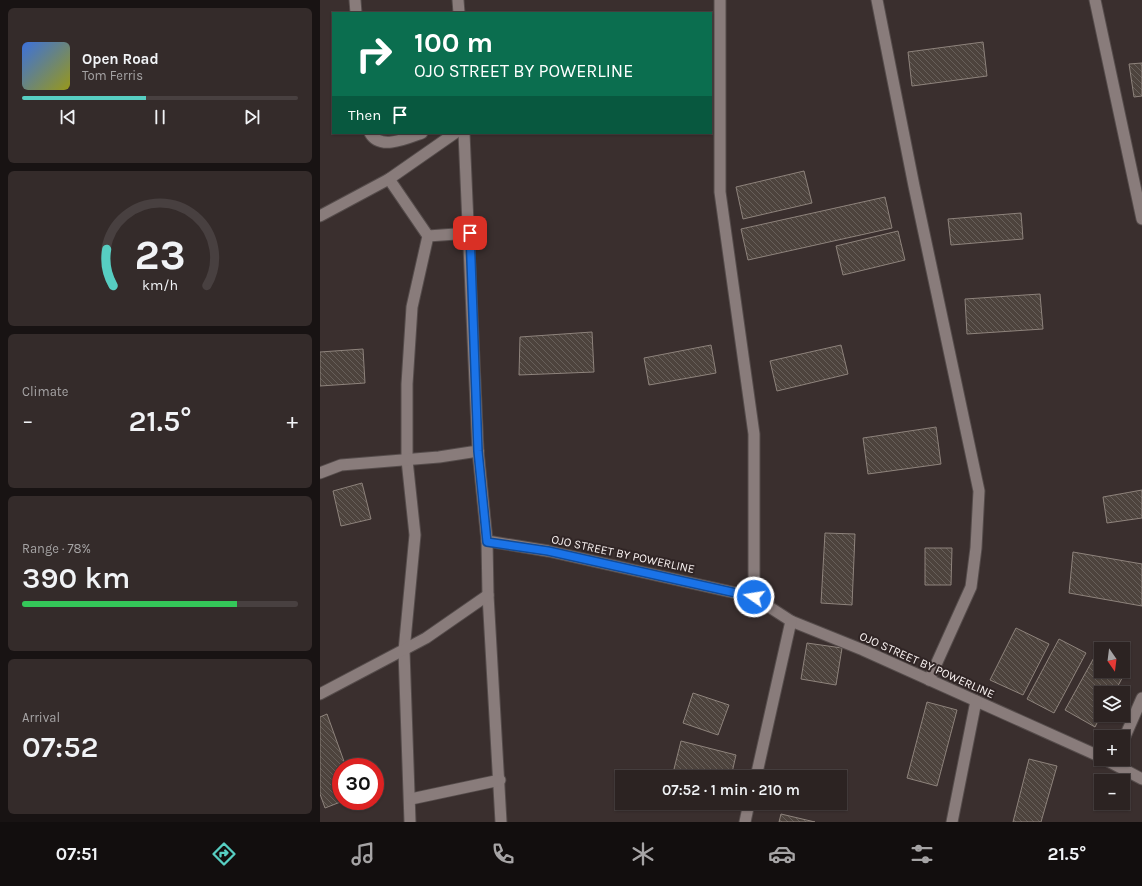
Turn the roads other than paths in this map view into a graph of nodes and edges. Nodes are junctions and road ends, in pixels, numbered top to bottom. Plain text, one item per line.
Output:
1 (355, 0) edge
2 (458, 0) edge
3 (720, 0) edge
4 (877, 0) edge
5 (1095, 0) edge
6 (356, 12) edge
7 (459, 12) edge
8 (370, 134) edge
9 (419, 134) edge
10 (451, 134) edge
11 (464, 134) edge
12 (389, 179) junction
13 (320, 216) edge
14 (1142, 219) edge
15 (470, 233) junction
16 (428, 236) junction
17 (478, 451) junction
18 (407, 460) junction
19 (320, 473) edge
20 (487, 542) junction
21 (488, 595) junction
22 (754, 597) junction
23 (791, 621) junction
24 (404, 651) junction
25 (929, 680) junction
26 (320, 694) edge
27 (1142, 698) edge
28 (976, 701) junction
29 (1128, 730) edge
30 (1094, 755) edge
31 (1121, 766) edge
32 (758, 770) edge
33 (1142, 779) edge
34 (500, 780) junction
35 (411, 799) junction
36 (748, 810) edge
37 (410, 822) edge
38 (502, 822) edge
39 (745, 822) edge
40 (952, 822) edge

1 - 6 street
2 - 7 street
3 - 22 street
4 - 25 street
5 - 14 street
8 - 9 street
10 - 12 street
11 - 15 street
12 - 13 street
12 - 16 street
15 - 16 street
15 - 17 street
16 - 18 street
17 - 18 street
17 - 20 street
18 - 19 street
18 - 24 street
20 - 21 street
20 - 22 street, OJO STREET BY POWERLINE
21 - 24 street
21 - 34 street
22 - 23 street, OJO STREET BY POWERLINE
23 - 25 street, OJO STREET BY POWERLINE
23 - 32 street
24 - 26 street
24 - 35 street
25 - 28 street, OJO STREET BY POWERLINE
27 - 29 street
28 - 30 street, OJO STREET BY POWERLINE
28 - 40 street
31 - 33 street
34 - 35 street
34 - 38 street
35 - 37 street
36 - 39 street

